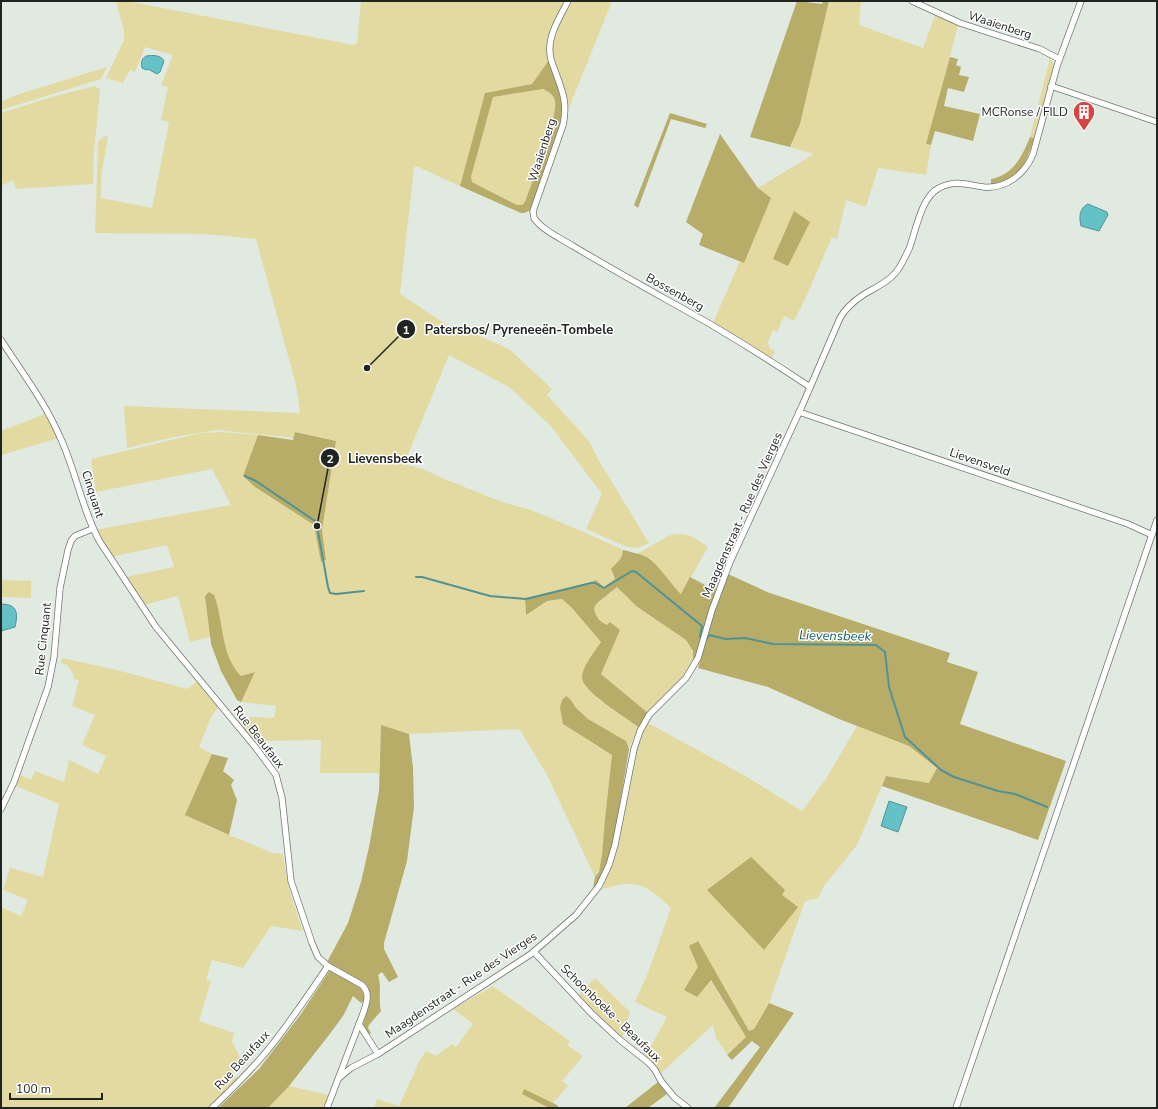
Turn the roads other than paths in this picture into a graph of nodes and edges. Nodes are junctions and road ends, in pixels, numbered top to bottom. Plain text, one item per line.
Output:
1 (568, 1) edge
2 (912, 1) edge
3 (1081, 1) edge
4 (1059, 59) junction
5 (1052, 86) junction
6 (1157, 122) edge
7 (533, 215) joint
8 (1, 340) edge
9 (810, 387) junction
10 (799, 412) junction
11 (1157, 520) edge
12 (92, 529) junction
13 (1152, 535) junction
14 (1, 809) edge
15 (534, 952) junction
16 (330, 967) junction
17 (359, 1024) junction
18 (378, 1054) junction
19 (339, 1078) junction
20 (212, 1108) edge
21 (327, 1108) edge
22 (688, 1108) edge
23 (956, 1108) edge

1 - 7 street, Waaienberg
2 - 4 street, Waaienberg
3 - 4 street, Maagdenstraat - Rue des Vierges
4 - 5 street, Maagdenstraat - Rue des Vierges
5 - 6 street
5 - 9 street, Maagdenstraat - Rue des Vierges
7 - 9 street, Bossenberg
8 - 12 street, Cinquant
9 - 10 street, Maagdenstraat - Rue des Vierges
10 - 13 street, Lievensveld
10 - 15 street, Maagdenstraat - Rue des Vierges
11 - 13 street
12 - 14 street, Rue Cinquant
12 - 16 street, Rue Beaufaux
13 - 23 street
15 - 18 street, Maagdenstraat - Rue des Vierges
15 - 22 street, Schoonboeke - Beaufaux
16 - 17 street, Rue Beaufaux
16 - 20 street, Rue Beaufaux
17 - 18 street
17 - 19 street, Rue Beaufaux
18 - 19 street
19 - 21 street, Rue Beaufaux

